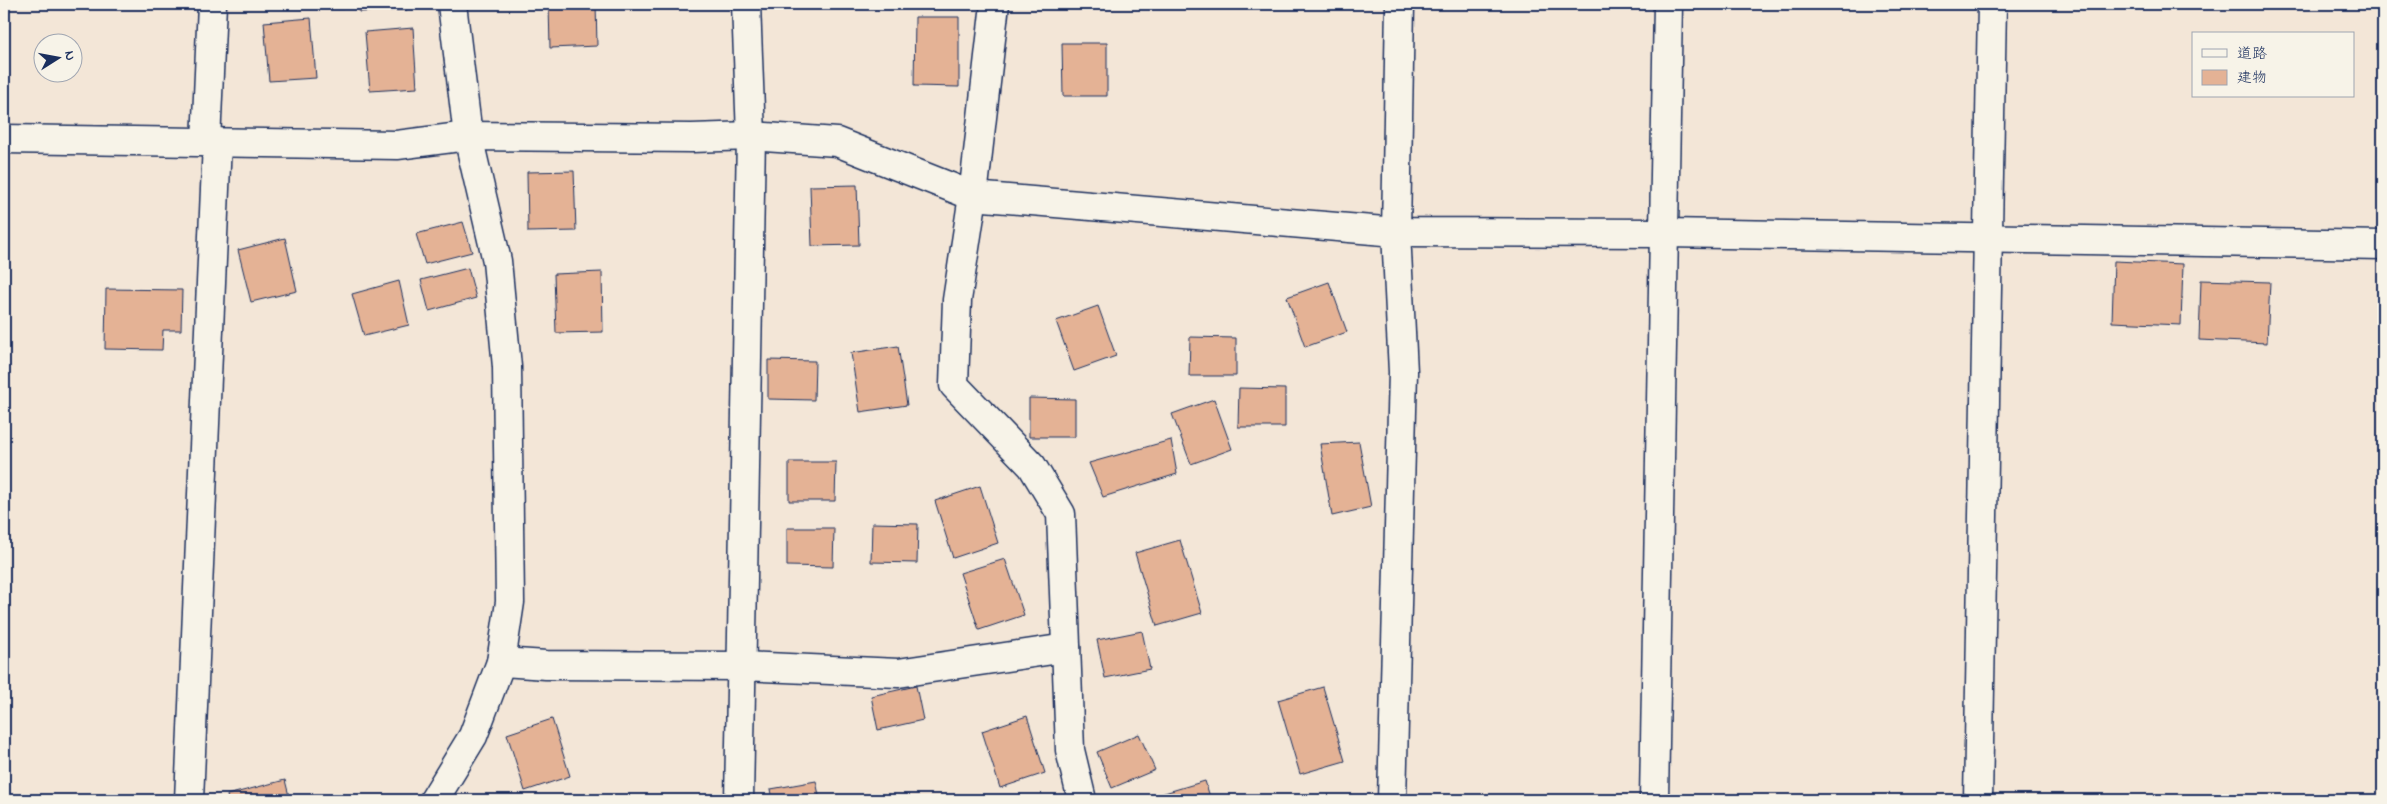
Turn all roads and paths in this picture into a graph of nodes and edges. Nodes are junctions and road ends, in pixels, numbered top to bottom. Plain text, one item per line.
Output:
1 (212, 4) edge
2 (452, 4) edge
3 (746, 4) edge
4 (995, 4) edge
5 (1400, 4) edge
6 (1668, 4) edge
7 (1992, 4) edge
8 (468, 136) junction
9 (751, 136) junction
10 (4, 139) edge
11 (212, 142) junction
12 (973, 196) junction
13 (1396, 232) junction
14 (1665, 233) junction
15 (1988, 240) junction
16 (2383, 245) edge
17 (1066, 648) junction
18 (501, 662) junction
19 (742, 666) junction
20 (188, 800) edge
21 (434, 800) edge
22 (739, 800) edge
23 (1082, 800) edge
24 (1392, 800) edge
25 (1654, 800) edge
26 (1978, 800) edge

1 - 11 street
2 - 8 street
3 - 9 street
4 - 12 street
5 - 13 street
6 - 14 street
7 - 15 street
8 - 9 street
8 - 11 street
8 - 18 street
9 - 12 street
9 - 19 street
10 - 11 street
11 - 20 street
12 - 13 street
12 - 17 street
13 - 14 street
13 - 24 street
14 - 15 street
14 - 25 street
15 - 16 street
15 - 26 street
17 - 19 street
17 - 23 street
18 - 19 street
18 - 21 street
19 - 22 street

